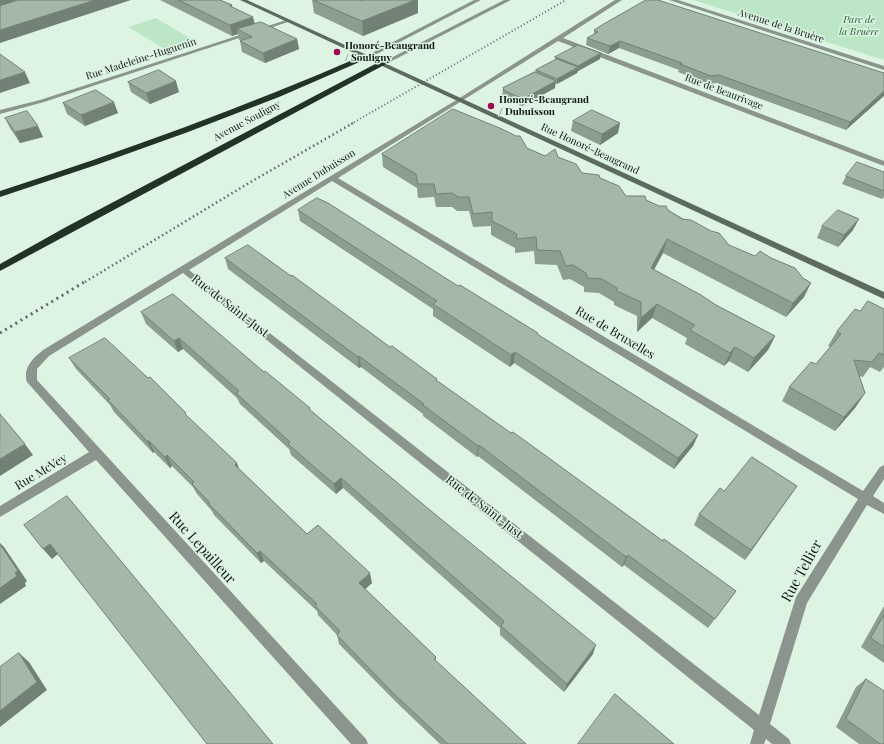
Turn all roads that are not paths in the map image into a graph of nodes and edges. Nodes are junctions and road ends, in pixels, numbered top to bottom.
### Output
1 (243, 0) edge
2 (478, 0) edge
3 (508, 0) edge
4 (619, 0) edge
5 (672, 0) edge
6 (288, 21) junction
7 (557, 38) junction
8 (366, 57) junction
9 (382, 64) junction
10 (884, 68) edge
11 (460, 100) junction
12 (0, 112) edge
13 (884, 164) edge
14 (332, 178) junction
15 (0, 194) edge
16 (0, 268) edge
17 (184, 270) junction
18 (884, 296) edge
19 (31, 368) joint
20 (96, 454) junction
21 (884, 470) edge
22 (865, 498) junction
23 (884, 509) edge
24 (0, 512) edge
25 (763, 727) junction
26 (361, 744) edge
27 (758, 744) edge
28 (784, 744) edge

1 - 6 street, Rue Honoré-Beaugrand
2 - 8 street, Avenue Souligny
3 - 9 street, Avenue Souligny
4 - 7 street, Avenue Dubuisson
5 - 10 street, Avenue de la Bruère
6 - 8 street, Rue Honoré-Beaugrand
6 - 12 street, Rue Madeleine-Huguenin
7 - 11 street, Avenue Dubuisson
7 - 13 street, Rue de Beaurivage
8 - 9 street, Rue Honoré-Beaugrand
8 - 15 highway, Avenue Souligny
9 - 11 street, Rue Honoré-Beaugrand
9 - 16 highway, Avenue Souligny
11 - 14 street, Avenue Dubuisson
11 - 18 street, Rue Honoré-Beaugrand
14 - 17 street, Avenue Dubuisson
14 - 22 street, Rue de Bruxelles
17 - 19 street, Avenue Dubuisson
17 - 25 street, Rue de Saint-Just
19 - 20 street, Rue Lepailleur
20 - 24 street, Rue McVey
20 - 26 street, Rue Lepailleur
21 - 22 street, Rue Tellier
22 - 23 street, Rue de Bruxelles
22 - 25 street, Rue Tellier
25 - 27 street, Rue Tellier
25 - 28 street, Rue de Saint-Just

